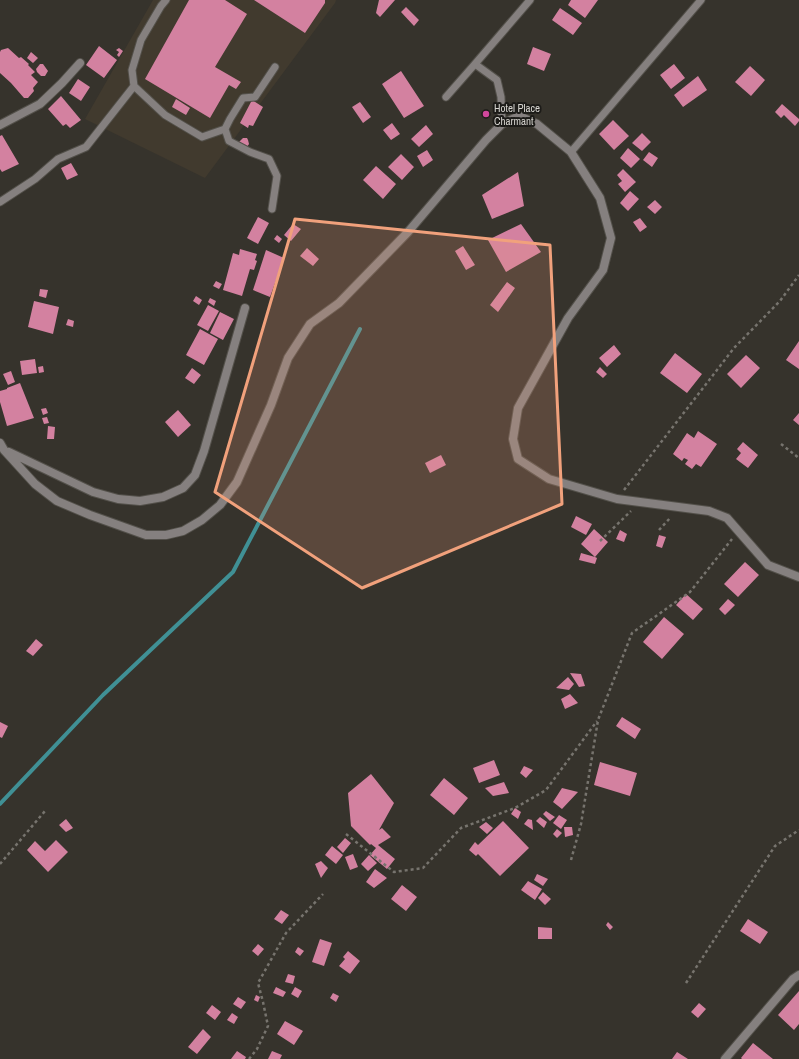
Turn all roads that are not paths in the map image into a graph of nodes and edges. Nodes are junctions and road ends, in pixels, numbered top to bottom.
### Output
1 (166, 0) edge
2 (530, 0) edge
3 (701, 0) edge
4 (80, 63) dead end
5 (475, 64) junction
6 (275, 67) dead end
7 (134, 86) junction
8 (446, 97) dead end
9 (502, 124) junction
10 (0, 125) edge
11 (225, 129) junction
12 (571, 152) junction
13 (0, 202) edge
14 (272, 209) dead end
15 (245, 308) dead end
16 (2, 446) edge
17 (799, 577) edge
18 (799, 975) edge
19 (725, 1059) edge

1 - 7 lane
2 - 5 lane
3 - 12 lane
4 - 10 street
5 - 8 lane
5 - 9 lane
6 - 11 lane
7 - 11 lane
7 - 13 lane
9 - 12 street
9 - 16 street
11 - 14 lane
12 - 17 street
15 - 16 street
18 - 19 street

